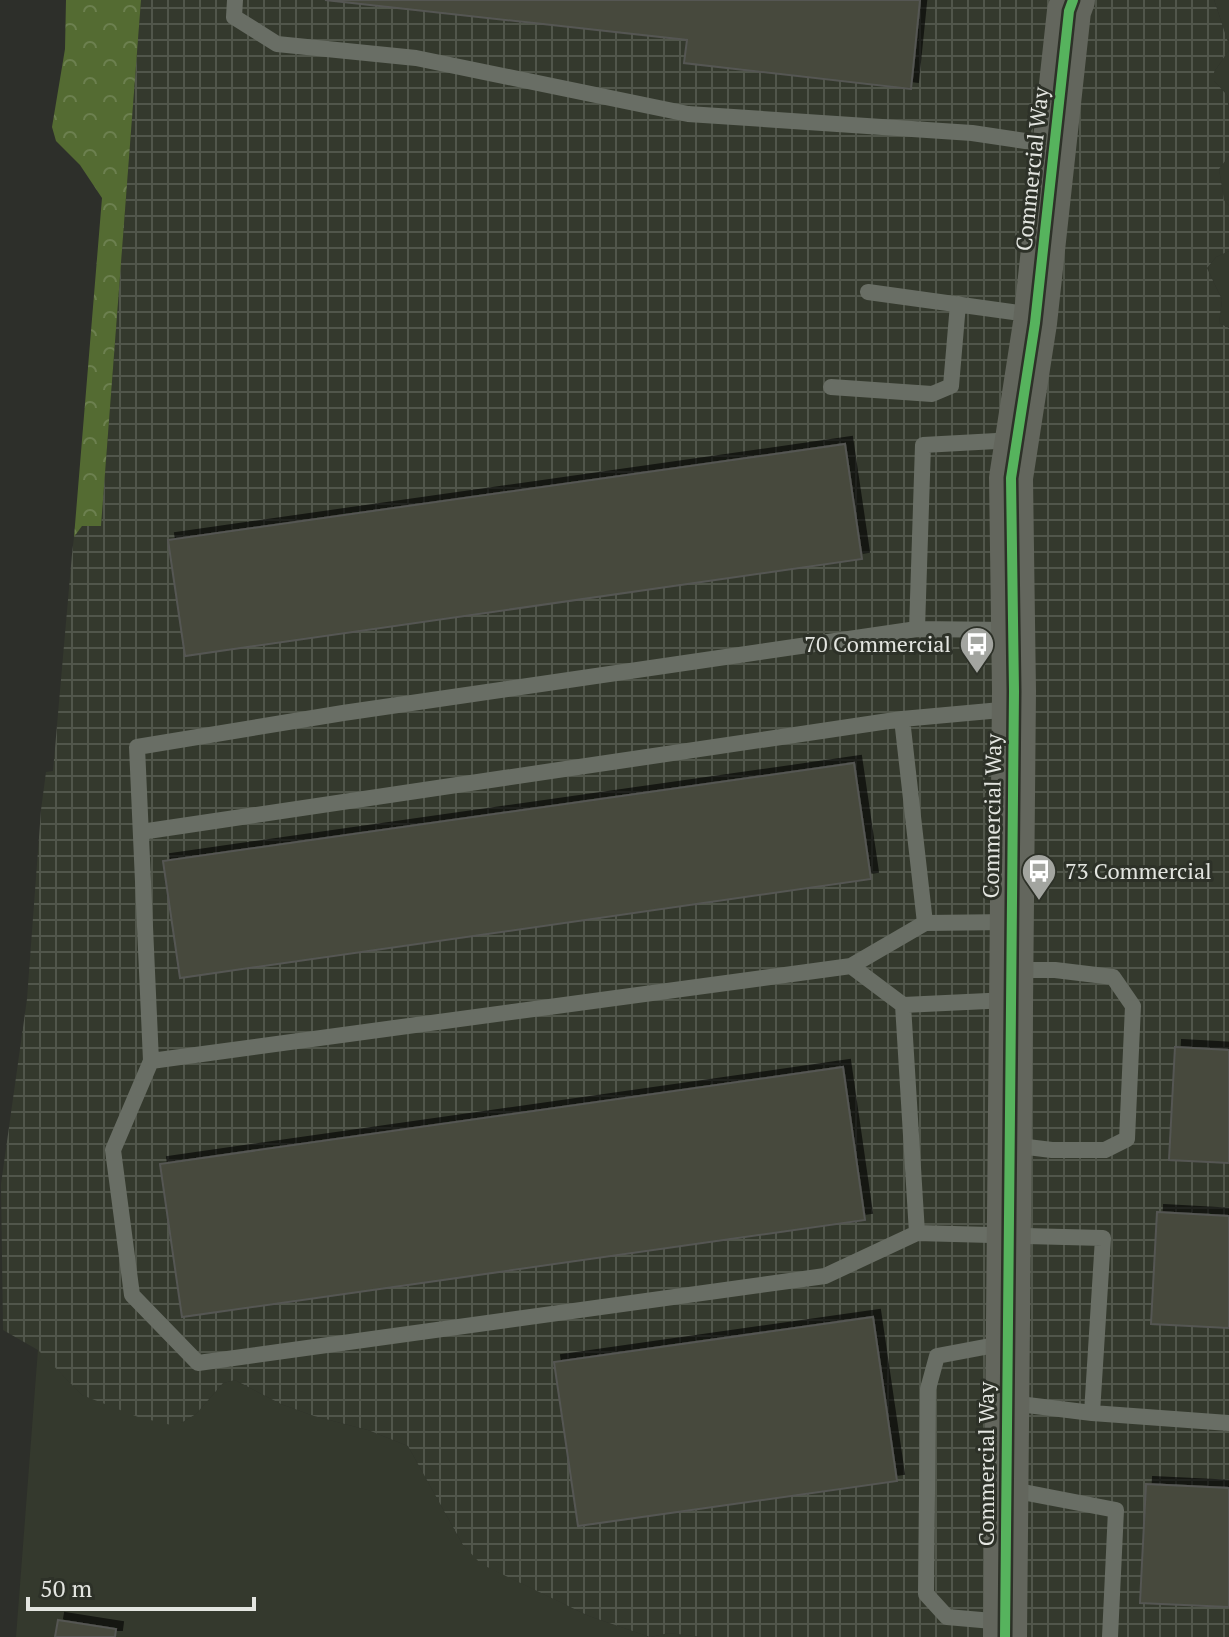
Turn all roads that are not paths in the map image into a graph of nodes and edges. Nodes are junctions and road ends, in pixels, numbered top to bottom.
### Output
1 (235, 0) edge
2 (1073, 0) edge
3 (1055, 145) junction
4 (868, 292) dead end
5 (958, 304) junction
6 (1036, 315) junction
7 (831, 387) dead end
8 (1017, 440) junction
9 (917, 629) junction
10 (1013, 630) junction
11 (1014, 709) junction
12 (902, 719) junction
13 (141, 832) junction
14 (1011, 922) junction
15 (925, 923) junction
16 (851, 966) junction
17 (1010, 985) junction
18 (903, 1005) junction
19 (151, 1061) junction
20 (1009, 1145) junction
21 (917, 1233) junction
22 (1008, 1235) junction
23 (1007, 1342) junction
24 (1007, 1402) junction
25 (1092, 1413) junction
26 (1229, 1423) edge
27 (1006, 1489) junction
28 (1005, 1630) edge
29 (1110, 1637) edge

1 - 3 lane
2 - 3 street, Commercial Way
3 - 6 street, Commercial Way
4 - 5 lane
5 - 6 lane
5 - 7 lane
6 - 8 street, Commercial Way
8 - 9 lane
8 - 10 street, Commercial Way
9 - 10 lane
9 - 13 lane
10 - 11 street, Commercial Way
11 - 12 lane
11 - 14 street, Commercial Way
12 - 13 lane
12 - 15 lane
13 - 19 lane
14 - 15 lane
14 - 17 street, Commercial Way
15 - 16 lane
16 - 18 lane
16 - 19 lane
17 - 18 lane
17 - 20 street, Commercial Way
17 - 20 lane
18 - 21 lane
19 - 21 lane
20 - 22 street, Commercial Way
21 - 22 lane
22 - 23 street, Commercial Way
22 - 25 lane
23 - 24 street, Commercial Way
23 - 28 lane
24 - 25 lane
24 - 27 street, Commercial Way
25 - 26 lane
27 - 28 street, Commercial Way
27 - 29 lane

